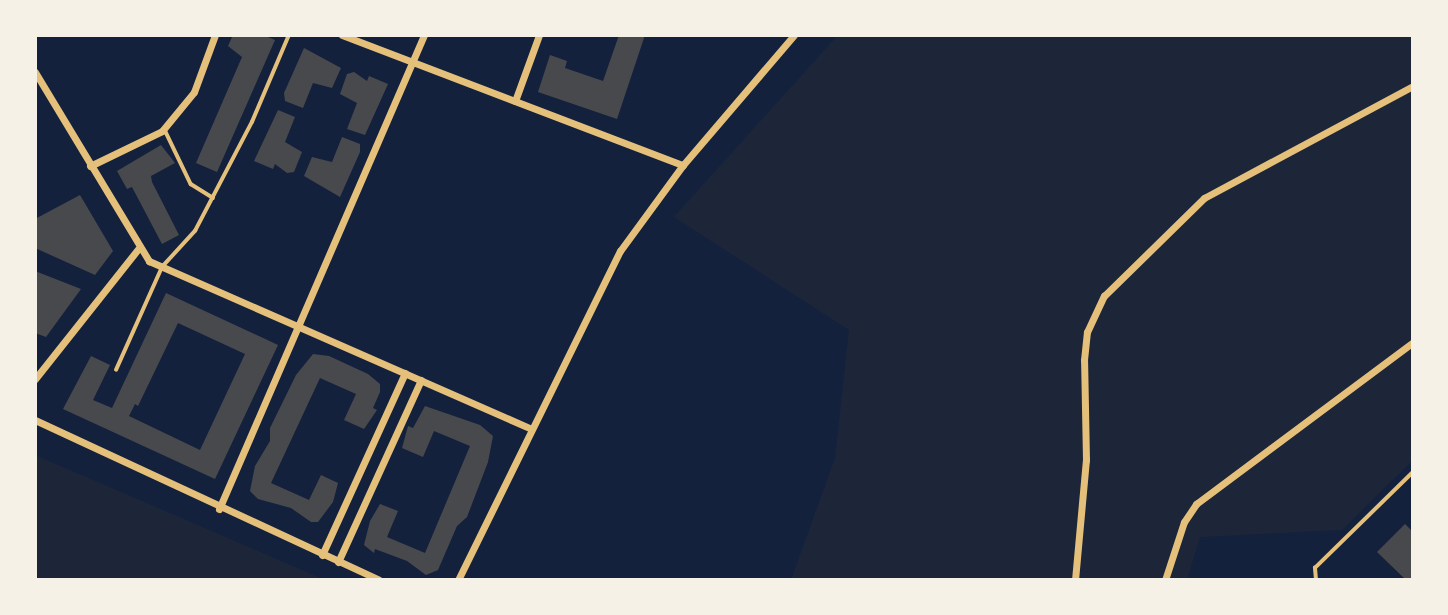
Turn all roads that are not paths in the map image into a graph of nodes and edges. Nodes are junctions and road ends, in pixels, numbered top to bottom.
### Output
1 (215, 35) edge
2 (289, 35) edge
3 (342, 35) edge
4 (424, 35) edge
5 (539, 35) edge
6 (794, 35) edge
7 (415, 62) junction
8 (35, 72) edge
9 (1413, 86) edge
10 (515, 101) junction
11 (164, 128) junction
12 (683, 165) junction
13 (90, 166) junction
14 (213, 198) junction
15 (138, 249) junction
16 (162, 267) junction
17 (301, 327) junction
18 (1413, 342) edge
19 (116, 370) dead end
20 (405, 373) junction
21 (35, 379) edge
22 (421, 380) junction
23 (35, 420) edge
24 (531, 429) junction
25 (375, 440) junction
26 (391, 447) junction
27 (1413, 472) edge
28 (219, 509) junction
29 (323, 555) junction
30 (338, 562) junction
31 (379, 580) edge
32 (458, 580) edge
33 (1075, 580) edge
34 (1165, 580) edge
35 (1316, 580) edge

1 - 11 street
2 - 14 lane
3 - 7 street
4 - 7 street
5 - 10 street
6 - 12 street
7 - 10 street
7 - 17 street
8 - 13 street
9 - 33 street
10 - 12 street
11 - 13 street
11 - 14 lane
12 - 24 street
13 - 15 street
14 - 16 lane
15 - 16 street
15 - 21 street
16 - 17 street
16 - 19 lane
17 - 20 street
17 - 28 street
18 - 34 street
20 - 22 street
20 - 25 street
22 - 24 street
22 - 26 street
23 - 28 street
24 - 32 street
25 - 26 street
25 - 29 street
26 - 30 street
27 - 35 lane
28 - 29 street
29 - 30 street
30 - 31 street

